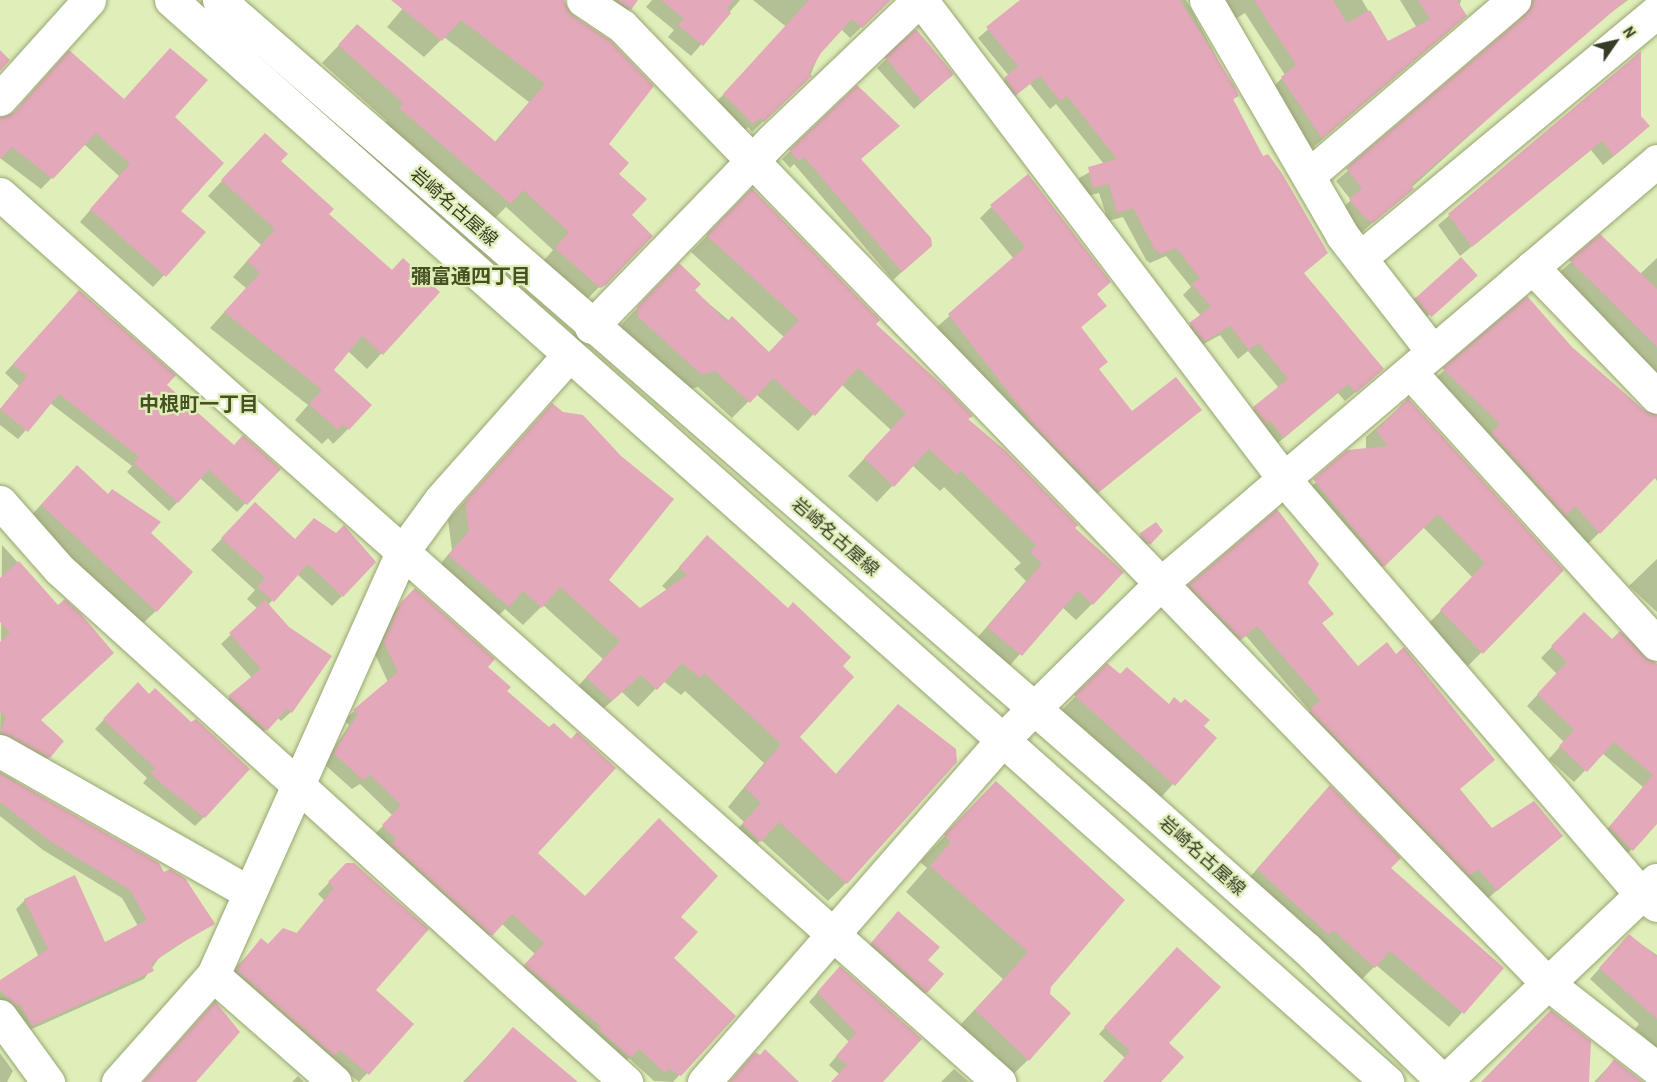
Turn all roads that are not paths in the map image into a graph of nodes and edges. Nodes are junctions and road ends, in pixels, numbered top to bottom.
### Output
1 (89, 0) edge
2 (171, 0) edge
3 (219, 0) edge
4 (583, 0) edge
5 (920, 0) edge
6 (1206, 0) edge
7 (1514, 0) edge
8 (1657, 11) edge
9 (0, 99) edge
10 (1657, 161) edge
11 (749, 163) junction
12 (1309, 175) junction
13 (0, 194) edge
14 (1360, 258) junction
15 (1532, 267) junction
16 (591, 327) junction
17 (569, 355) junction
18 (1422, 362) junction
19 (1657, 397) edge
20 (1284, 479) junction
21 (0, 502) edge
22 (403, 551) junction
23 (1160, 585) junction
24 (1657, 644) edge
25 (1033, 708) junction
26 (1001, 741) junction
27 (0, 751) edge
28 (297, 783) junction
29 (248, 892) junction
30 (1652, 892) edge
31 (833, 934) junction
32 (213, 975) junction
33 (1547, 983) junction
34 (0, 1016) edge
35 (1657, 1070) edge
36 (48, 1082) edge
37 (118, 1082) edge
38 (335, 1082) edge
39 (626, 1082) edge
40 (704, 1082) edge
41 (999, 1082) edge
42 (1387, 1082) edge
43 (1444, 1082) edge

1 - 9 street
2 - 17 street, 岩崎名古屋線
3 - 16 street, 岩崎名古屋線
4 - 11 street
5 - 11 street
5 - 20 street
6 - 12 street
7 - 12 street
8 - 14 street
10 - 15 street
11 - 16 street
11 - 23 street
12 - 14 street
13 - 22 street
14 - 18 street
15 - 18 street
15 - 19 street
16 - 25 street, 岩崎名古屋線
17 - 22 street
17 - 26 street, 岩崎名古屋線
18 - 20 street
18 - 24 street
20 - 23 street
20 - 30 street
21 - 28 street
22 - 28 street
22 - 31 street
23 - 25 street
23 - 33 street
25 - 26 street
25 - 43 street, 岩崎名古屋線
26 - 31 street
26 - 42 street, 岩崎名古屋線
27 - 29 street
28 - 29 street
28 - 39 street
29 - 32 street
30 - 33 street
31 - 40 street
31 - 41 street
32 - 37 street
32 - 38 street
33 - 35 street
33 - 43 street
34 - 36 street

